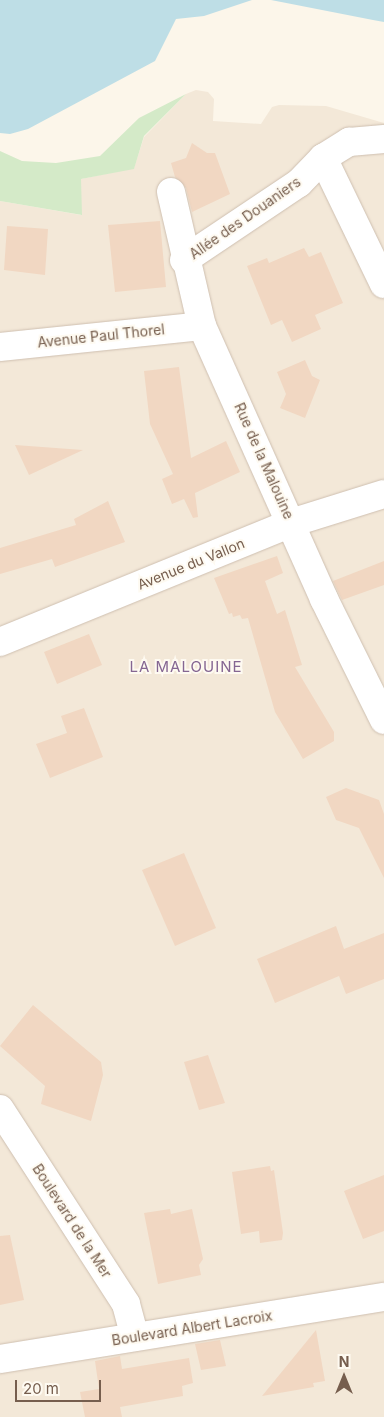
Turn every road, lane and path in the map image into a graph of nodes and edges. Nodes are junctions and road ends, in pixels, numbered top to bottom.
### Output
1 (384, 139) edge
2 (323, 158) junction
3 (170, 192) dead end
4 (184, 260) junction
5 (384, 284) edge
6 (202, 326) junction
7 (0, 347) edge
8 (384, 494) edge
9 (292, 523) junction
10 (0, 642) edge
11 (384, 720) edge
12 (0, 1109) edge
13 (384, 1297) edge
14 (135, 1337) junction
15 (0, 1359) edge

1 - 2 street, Allée des Douaniers
2 - 4 street, Allée des Douaniers
2 - 5 street
3 - 4 street, Rue de la Malouine
4 - 6 street, Rue de la Malouine
6 - 7 street, Avenue Paul Thorel
6 - 9 street, Rue de la Malouine
8 - 9 street, Avenue du Vallon
9 - 10 street, Avenue du Vallon
9 - 11 street, Rue de la Malouine
12 - 14 street, Boulevard de la Mer
13 - 14 street, Boulevard Albert Lacroix
14 - 15 street, Boulevard Albert Lacroix

